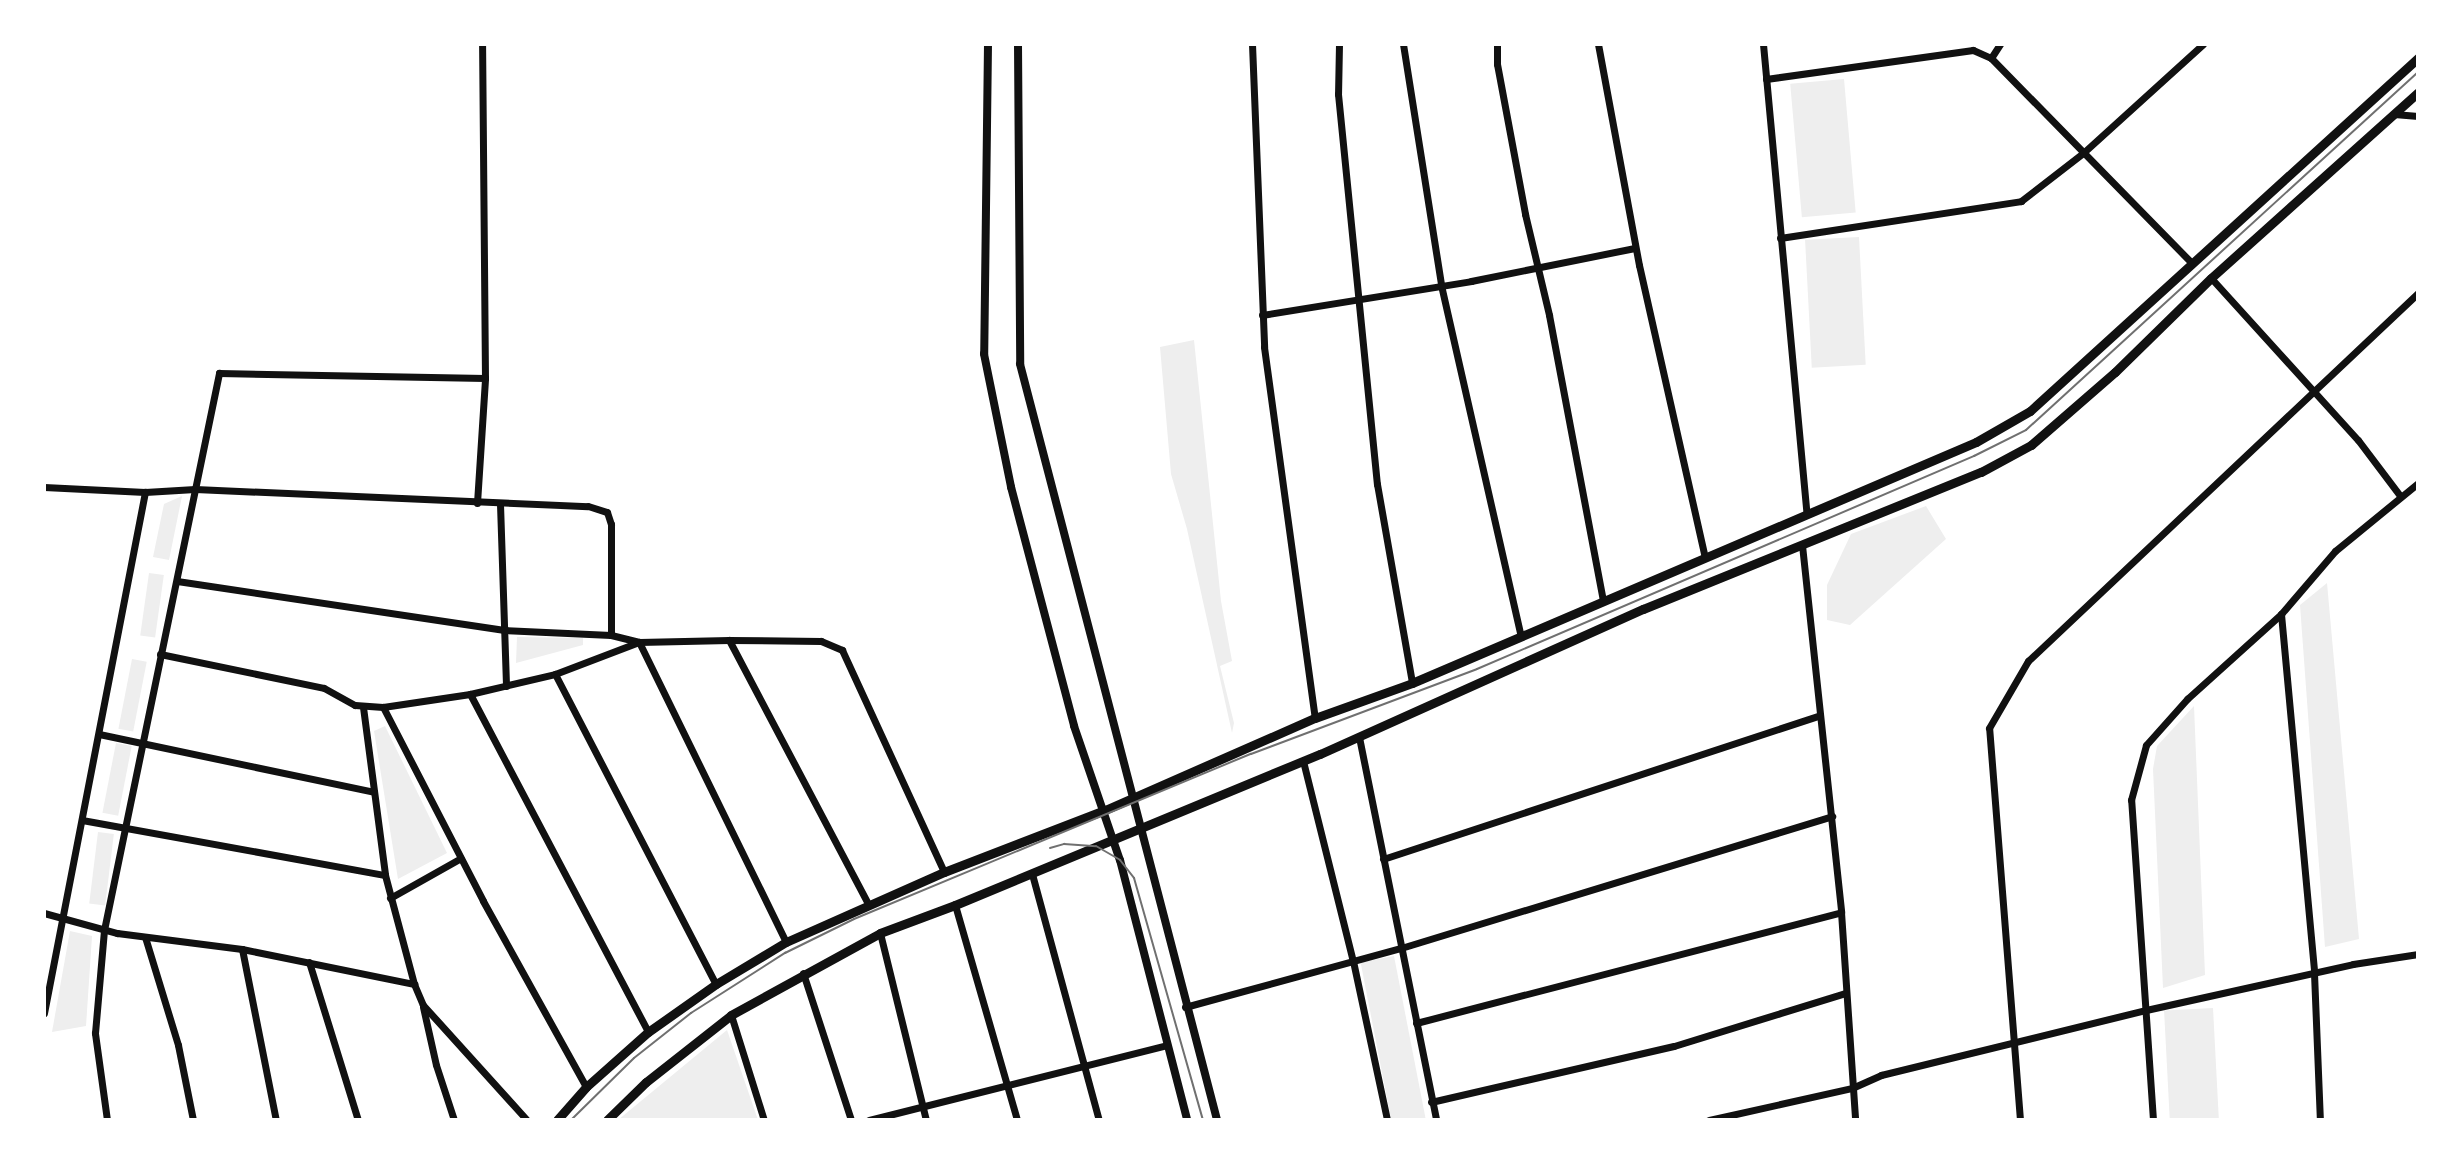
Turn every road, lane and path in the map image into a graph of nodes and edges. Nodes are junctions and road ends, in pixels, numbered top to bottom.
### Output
1 (482, 44) edge
2 (988, 44) edge
3 (1018, 44) edge
4 (1252, 44) edge
5 (1339, 44) edge
6 (1403, 44) edge
7 (1497, 44) edge
8 (1598, 44) edge
9 (1763, 44) edge
10 (2000, 44) edge
11 (2203, 44) edge
12 (1991, 58) junction
13 (2418, 58) edge
14 (1766, 79) junction
15 (2418, 92) edge
16 (2394, 114) junction
17 (2418, 116) edge
18 (2083, 153) junction
19 (1780, 238) junction
20 (1635, 248) junction
21 (2192, 263) junction
22 (1538, 269) junction
23 (2211, 278) junction
24 (1441, 285) junction
25 (2418, 293) edge
26 (1357, 299) junction
27 (1262, 315) junction
28 (485, 378) junction
29 (2313, 389) junction
30 (2418, 483) edge
31 (44, 487) edge
32 (195, 489) junction
33 (145, 492) junction
34 (2401, 497) junction
35 (477, 503) junction
36 (500, 504) junction
37 (1807, 514) junction
38 (1802, 545) junction
39 (1705, 557) junction
40 (177, 581) junction
41 (1603, 601) junction
42 (2281, 614) junction
43 (504, 630) junction
44 (611, 635) junction
45 (1521, 637) junction
46 (729, 640) junction
47 (639, 642) junction
48 (160, 654) junction
49 (555, 674) junction
50 (1412, 683) junction
51 (506, 686) junction
52 (470, 694) junction
53 (363, 707) junction
54 (383, 707) junction
55 (1819, 716) junction
56 (1315, 718) junction
57 (99, 734) junction
58 (1359, 737) junction
59 (141, 741) junction
60 (1303, 761) junction
61 (374, 792) junction
62 (1132, 798) junction
63 (1105, 810) junction
64 (1832, 816) junction
65 (82, 820) junction
66 (124, 827) junction
67 (1141, 827) junction
68 (1113, 838) junction
69 (461, 858) junction
70 (1383, 859) junction
71 (944, 872) junction
72 (1032, 874) junction
73 (385, 875) junction
74 (390, 898) junction
75 (868, 904) junction
76 (955, 905) junction
77 (1841, 912) junction
78 (44, 913) edge
79 (61, 919) junction
80 (104, 930) junction
81 (880, 933) junction
82 (145, 937) junction
83 (786, 942) junction
84 (1401, 948) junction
85 (242, 949) junction
86 (2418, 954) edge
87 (44, 956) edge
88 (54, 958) junction
89 (1353, 961) junction
90 (309, 962) junction
91 (803, 973) junction
92 (2314, 973) junction
93 (414, 984) junction
94 (716, 984) junction
95 (1845, 993) junction
96 (423, 1005) junction
97 (1185, 1007) junction
98 (2146, 1010) junction
99 (44, 1013) edge
100 (731, 1015) junction
101 (1416, 1023) junction
102 (648, 1032) junction
103 (2015, 1042) junction
104 (1167, 1045) junction
105 (1085, 1067) junction
106 (1007, 1085) junction
107 (586, 1087) junction
108 (1852, 1088) junction
109 (1431, 1102) junction
110 (923, 1107) junction
111 (107, 1120) edge
112 (193, 1120) edge
113 (276, 1120) edge
114 (358, 1120) edge
115 (454, 1120) edge
116 (527, 1120) edge
117 (557, 1120) edge
118 (607, 1120) edge
119 (764, 1120) edge
120 (851, 1120) edge
121 (869, 1120) edge
122 (926, 1120) edge
123 (1017, 1120) edge
124 (1099, 1120) edge
125 (1187, 1120) edge
126 (1217, 1120) edge
127 (1387, 1120) edge
128 (1436, 1120) edge
129 (1709, 1120) edge
130 (1855, 1120) edge
131 (2020, 1120) edge
132 (2153, 1120) edge
133 (2320, 1120) edge

1 - 28 street
2 - 63 street
3 - 62 street
4 - 27 street
5 - 26 street
6 - 24 street
7 - 22 street
8 - 20 street
9 - 14 street
10 - 12 street
11 - 18 street
12 - 14 street
12 - 18 street
13 - 21 main road
14 - 19 street
15 - 16 main road
16 - 17 street
16 - 23 main road
18 - 19 street
18 - 21 street
19 - 37 street
20 - 22 street
20 - 39 street
21 - 37 main road
22 - 24 street
22 - 41 street
23 - 29 street
23 - 38 main road
24 - 26 street
24 - 45 street
25 - 29 street
26 - 27 street
26 - 50 street
27 - 56 street
28 - 32 street
28 - 35 street
29 - 34 street
29 - 103 street
30 - 34 street
31 - 33 street
32 - 33 street
32 - 35 street
32 - 40 street
33 - 57 street
34 - 42 street
35 - 36 street
36 - 43 street
36 - 44 street
37 - 39 main road
38 - 55 street
38 - 58 main road
39 - 41 main road
40 - 43 street
40 - 48 street
41 - 45 main road
42 - 92 street
42 - 98 street
43 - 44 street
43 - 51 street
44 - 47 street
45 - 50 main road
46 - 47 street
46 - 71 street
46 - 75 street
47 - 49 street
47 - 83 street
48 - 53 street
48 - 59 street
49 - 51 street
49 - 94 street
50 - 56 main road
51 - 52 street
52 - 54 street
52 - 102 street
53 - 54 street
53 - 61 street
54 - 69 street
55 - 64 street
55 - 70 street
56 - 62 main road
57 - 59 street
57 - 65 street
58 - 60 main road
58 - 70 street
59 - 61 street
59 - 66 street
60 - 67 main road
60 - 89 street
61 - 73 street
62 - 63 main road
62 - 67 street
63 - 68 street
63 - 71 main road
64 - 77 street
64 - 84 street
65 - 66 street
65 - 79 street
66 - 73 street
66 - 80 street
67 - 68 main road
67 - 97 street
68 - 72 main road
68 - 104 street
69 - 74 street
69 - 107 street
70 - 84 street
71 - 75 main road
72 - 76 main road
72 - 105 street
73 - 74 street
74 - 93 street
75 - 83 main road
76 - 81 main road
76 - 106 street
77 - 95 street
77 - 101 street
78 - 79 street
79 - 80 street
79 - 88 street
80 - 82 street
80 - 111 street
81 - 91 main road
81 - 110 street
82 - 85 street
82 - 112 street
83 - 94 main road
84 - 89 street
84 - 101 street
85 - 90 street
85 - 113 street
86 - 92 street
87 - 88 street
88 - 99 street
89 - 97 street
89 - 127 street
90 - 93 street
90 - 114 street
91 - 100 main road
91 - 120 street
92 - 98 street
92 - 133 street
93 - 96 street
94 - 102 main road
95 - 108 street
95 - 109 street
96 - 115 street
96 - 116 street
97 - 126 street
98 - 103 street
98 - 132 street
100 - 118 main road
100 - 119 street
101 - 109 street
102 - 107 main road
103 - 108 street
103 - 131 street
104 - 105 street
104 - 125 street
105 - 106 street
105 - 124 street
106 - 110 street
106 - 123 street
107 - 117 main road
108 - 129 street
108 - 130 street
109 - 128 street
110 - 121 street
110 - 122 street

